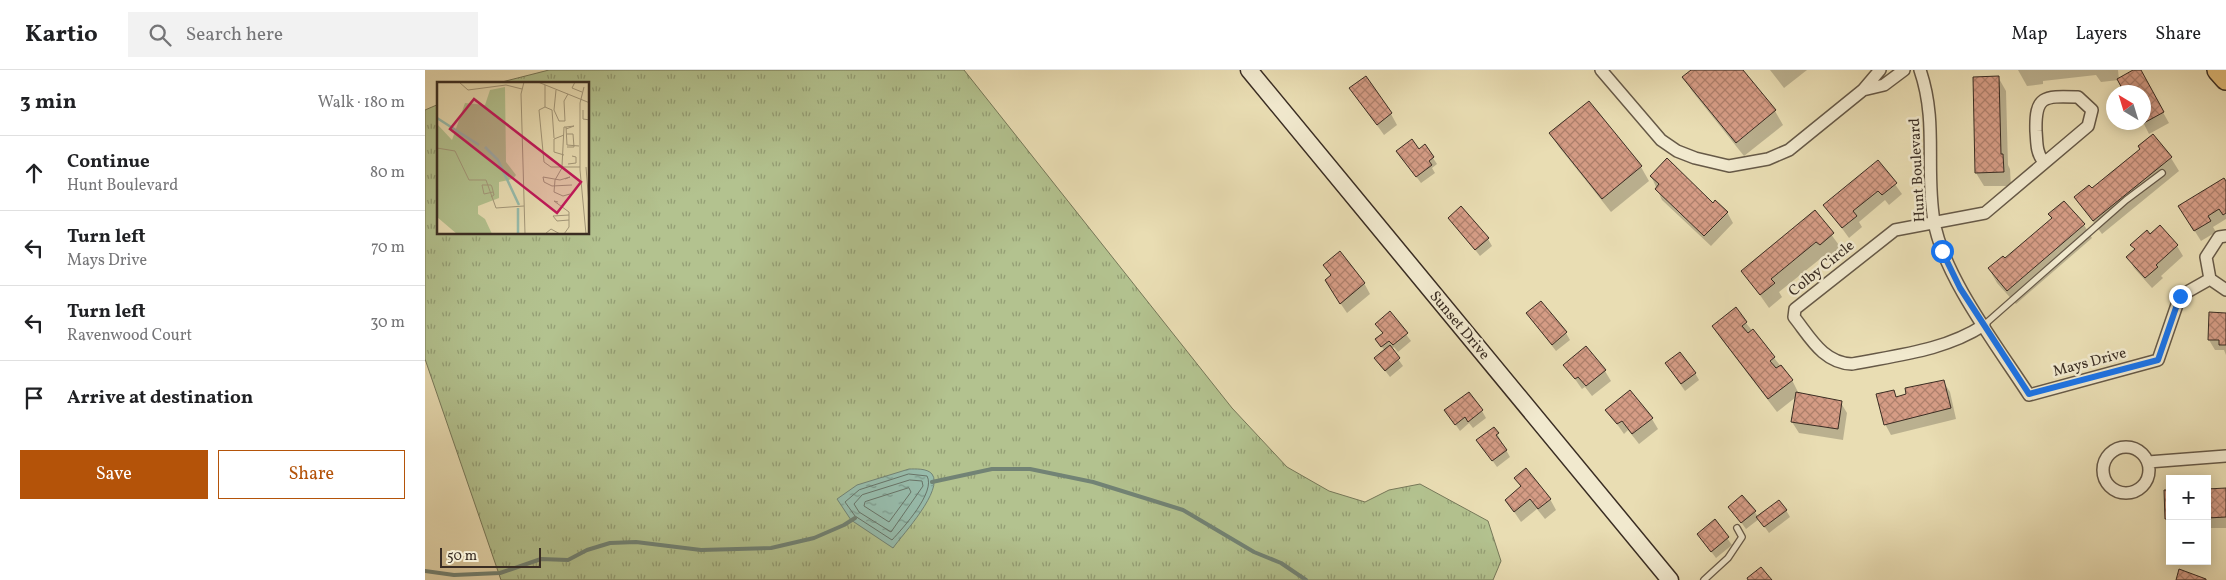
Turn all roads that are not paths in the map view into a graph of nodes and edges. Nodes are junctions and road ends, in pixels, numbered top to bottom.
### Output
1 (1249, 70) edge
2 (1601, 70) edge
3 (1881, 70) edge
4 (1904, 70) edge
5 (1920, 70) edge
6 (2218, 70) edge
7 (2226, 80) edge
8 (1863, 90) junction
9 (2043, 161) junction
10 (2162, 173) dead end
11 (1934, 222) junction
12 (2226, 236) edge
13 (2210, 279) junction
14 (2226, 290) edge
15 (1984, 325) junction
16 (2029, 394) joint
17 (2226, 456) edge
18 (2148, 462) junction
19 (1737, 528) dead end
20 (1670, 580) edge
21 (1704, 580) edge

1 - 20 street, Sunset Drive
2 - 8 street
3 - 8 street
4 - 8 street
5 - 11 street, Hunt Boulevard
6 - 7 highway
9 - 9 street, Colby Circle
9 - 11 street, Colby Circle
10 - 15 lane
11 - 15 street, Hunt Boulevard
11 - 15 street, Colby Circle
12 - 13 street
13 - 14 street
13 - 16 street, Mays Drive
15 - 16 street, Hunt Boulevard
17 - 18 street
18 - 18 street
19 - 21 lane

